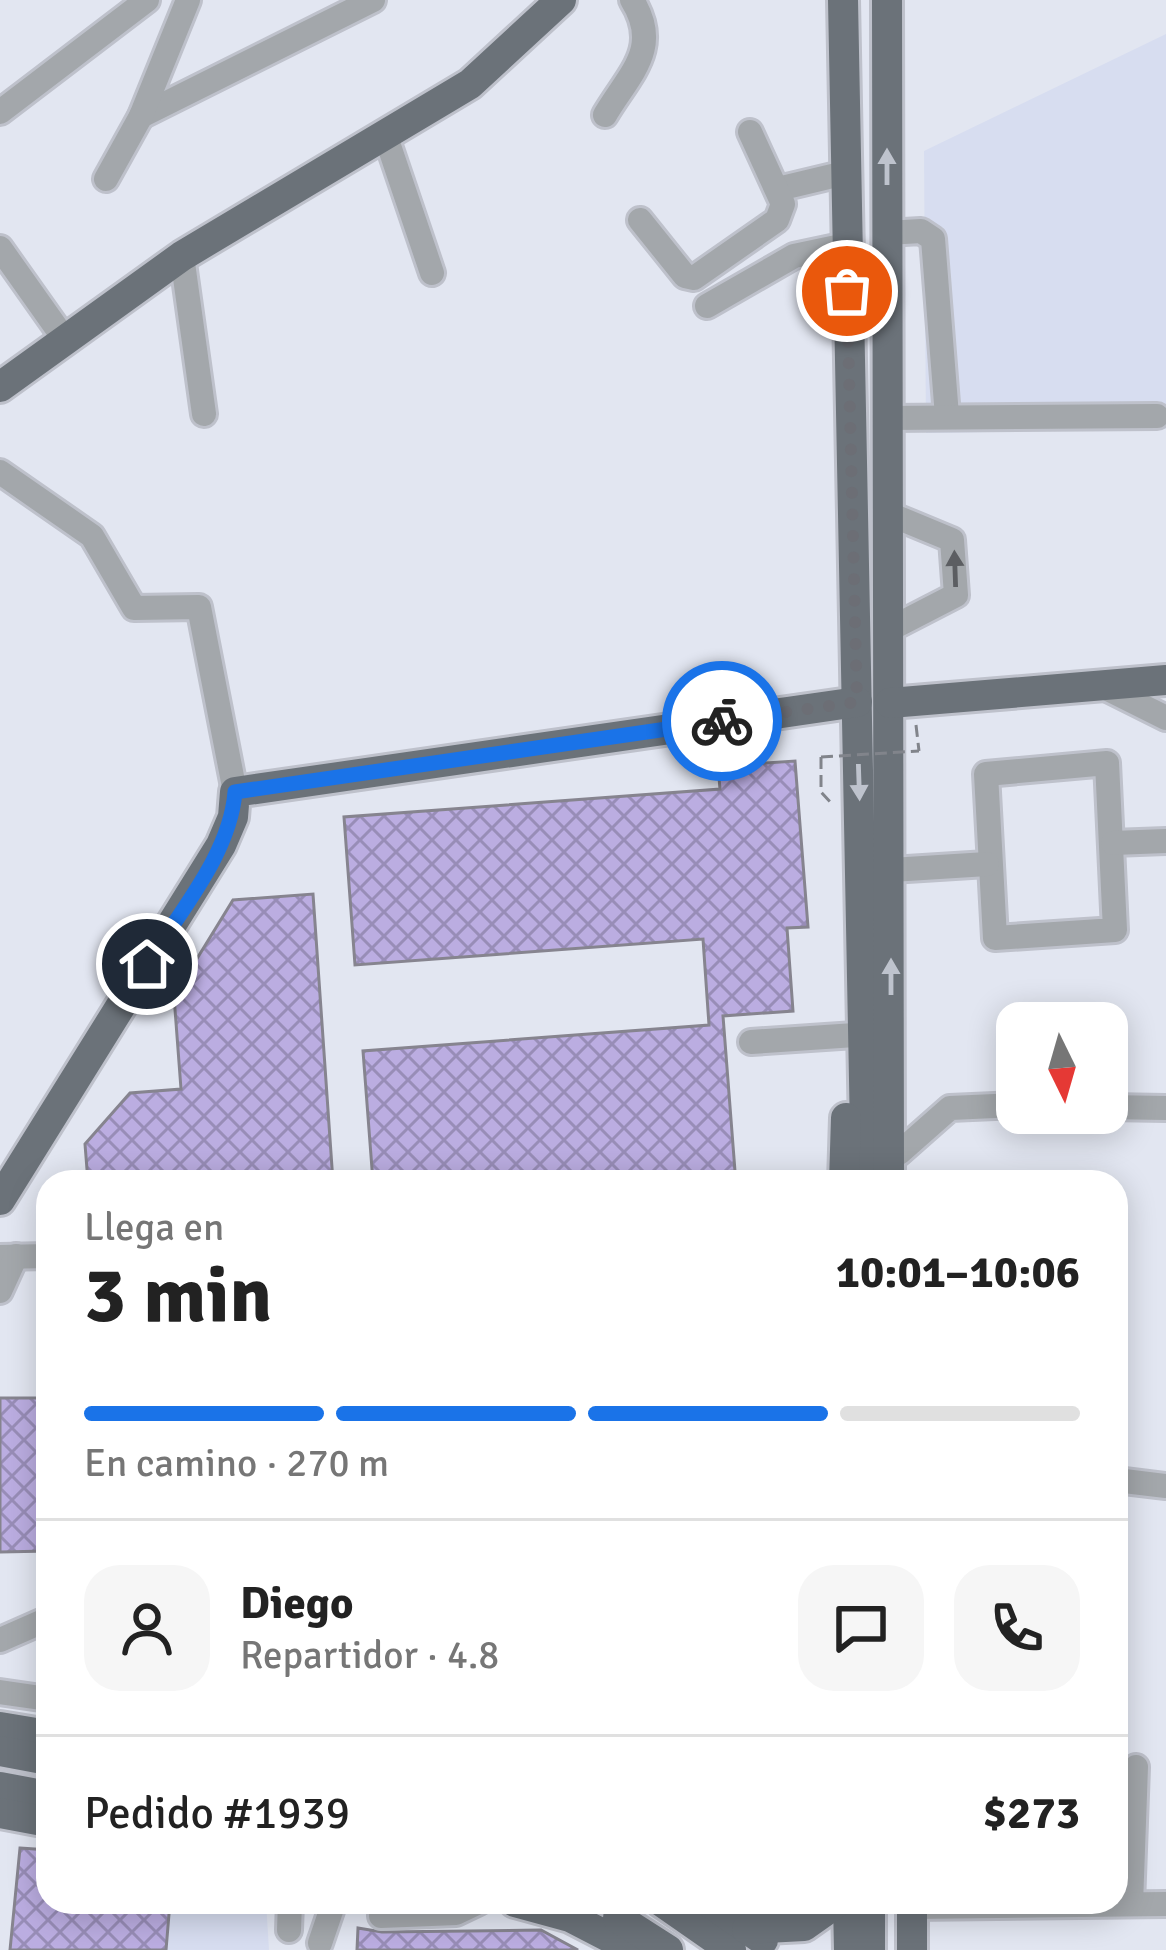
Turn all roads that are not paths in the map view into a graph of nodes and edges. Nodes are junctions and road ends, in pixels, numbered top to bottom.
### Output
1 (147, 0) edge
2 (188, 0) edge
3 (373, 0) edge
4 (561, 0) edge
5 (632, 0) edge
6 (843, 0) edge
7 (887, 0) edge
8 (0, 112) edge
9 (605, 115) dead end
10 (141, 116) junction
11 (750, 132) dead end
12 (385, 134) junction
13 (845, 172) junction
14 (106, 178) dead end
15 (778, 189) junction
16 (640, 220) dead end
17 (887, 233) junction
18 (846, 245) junction
19 (0, 248) edge
20 (182, 256) junction
21 (432, 273) dead end
22 (707, 306) dead end
23 (63, 337) junction
24 (0, 387) edge
25 (203, 414) dead end
26 (947, 416) junction
27 (1157, 416) dead end
28 (887, 418) junction
29 (0, 472) edge
30 (889, 514) junction
31 (892, 628) junction
32 (1166, 680) edge
33 (1102, 686) junction
34 (857, 702) junction
35 (902, 709) junction
36 (1166, 718) edge
37 (235, 792) junction
38 (1166, 841) edge
39 (1113, 843) junction
40 (987, 864) junction
41 (891, 870) junction
42 (863, 981) junction
43 (855, 1035) junction
44 (751, 1042) dead end
45 (996, 1106) edge
46 (1128, 1107) edge
47 (1166, 1108) edge
48 (845, 1170) edge
49 (866, 1170) edge
50 (896, 1170) edge
51 (898, 1170) edge
52 (0, 1200) edge
53 (8, 1257) edge
54 (0, 1291) edge
55 (1128, 1481) edge
56 (1166, 1486) edge
57 (36, 1624) edge
58 (0, 1640) edge
59 (0, 1692) edge
60 (36, 1697) edge
61 (0, 1726) edge
62 (36, 1733) edge
63 (0, 1751) edge
64 (36, 1758) edge
65 (1136, 1767) dead end
66 (0, 1787) edge
67 (36, 1794) edge
68 (0, 1813) edge
69 (36, 1820) edge
70 (1131, 1904) joint
71 (1166, 1904) edge
72 (290, 1914) edge
73 (330, 1914) edge
74 (431, 1914) edge
75 (559, 1914) edge
76 (606, 1914) edge
77 (687, 1914) edge
78 (719, 1914) edge
79 (821, 1914) edge
80 (848, 1914) edge
81 (870, 1914) edge
82 (898, 1914) edge
83 (904, 1914) edge
84 (381, 1916) dead end
85 (289, 1930) dead end
86 (740, 1940) edge
87 (320, 1943) dead end
88 (634, 1950) edge
89 (668, 1950) edge
90 (778, 1950) edge
91 (849, 1950) edge
92 (870, 1950) edge
93 (884, 1950) edge
94 (912, 1950) edge

1 - 8 street
2 - 10 street
3 - 10 street
4 - 12 main road
5 - 9 street
6 - 13 main road
17 -> 7 main road
10 - 14 street
11 - 15 street
12 - 20 main road
12 - 21 street
13 - 15 street
13 - 18 main road
15 - 16 street
17 - 26 street
17 - 28 main road
18 - 22 street
18 - 34 main road
19 - 23 street
20 - 23 main road
20 - 25 street
23 - 24 main road
26 - 27 street
26 - 28 street
28 - 30 main road
29 - 37 street
30 - 31 main road
31 -> 30 street
31 - 35 main road
32 - 33 main road
33 - 35 main road
33 - 36 street
34 - 37 main road
34 -> 42 main road
35 - 41 main road
37 - 52 main road
38 - 39 street
39 - 40 street
39 - 40 street
40 - 41 street
50 -> 41 main road
42 - 43 main road
42 - 49 main road
43 - 44 street
43 - 48 main road
45 - 51 street
46 - 47 street
53 - 54 street
55 - 56 street
57 - 58 street
59 - 60 street
61 - 62 main road
63 - 64 main road
65 - 70 street
66 - 67 main road
68 - 69 main road
70 - 71 street
72 - 85 street
73 - 87 street
74 - 84 street
75 - 88 main road
76 - 89 main road
77 - 86 main road
78 - 86 main road
79 - 86 main road
80 - 91 main road
81 - 92 main road
82 - 93 main road
83 - 94 main road
86 - 90 main road

